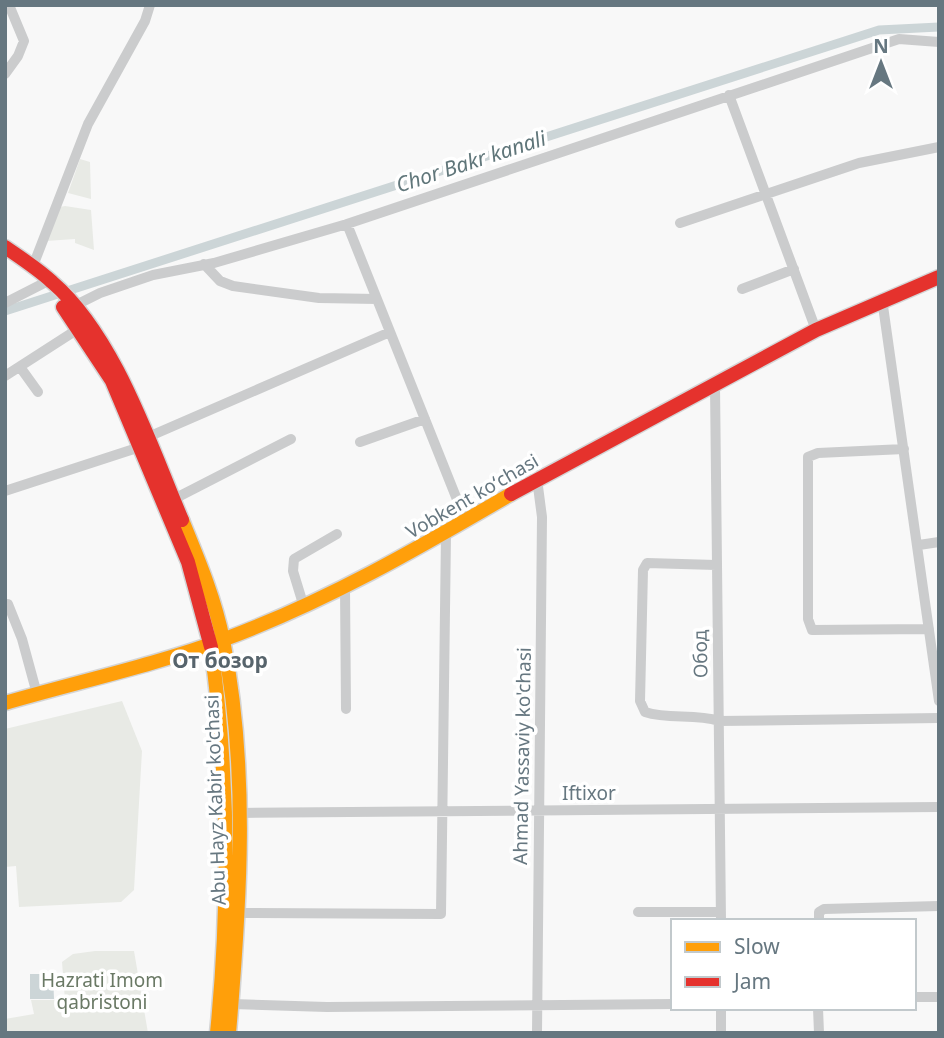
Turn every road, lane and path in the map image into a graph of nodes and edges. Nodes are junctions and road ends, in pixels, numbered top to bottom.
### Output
1 (9, 5) edge
2 (150, 5) edge
3 (939, 42) edge
4 (5, 74) edge
5 (729, 95) junction
6 (939, 147) edge
7 (766, 193) junction
8 (680, 223) dead end
9 (347, 224) junction
10 (5, 247) edge
11 (204, 264) junction
12 (33, 266) junction
13 (794, 269) junction
14 (939, 278) edge
15 (49, 283) junction
16 (741, 289) dead end
17 (377, 299) junction
18 (882, 299) junction
19 (5, 303) edge
20 (72, 309) junction
21 (78, 329) junction
22 (816, 330) junction
23 (390, 332) junction
24 (20, 367) junction
25 (5, 376) edge
26 (715, 386) junction
27 (38, 392) dead end
28 (425, 419) junction
29 (291, 439) dead end
30 (144, 442) junction
31 (360, 442) dead end
32 (904, 449) junction
33 (537, 480) junction
34 (5, 491) edge
35 (174, 499) junction
36 (466, 522) junction
37 (337, 534) dead end
38 (446, 534) junction
39 (939, 542) edge
40 (919, 545) junction
41 (716, 565) junction
42 (345, 588) junction
43 (8, 604) dead end
44 (304, 607) junction
45 (929, 629) junction
46 (217, 641) junction
47 (37, 694) junction
48 (939, 701) edge
49 (5, 703) edge
50 (346, 709) dead end
51 (939, 718) edge
52 (719, 721) junction
53 (939, 807) edge
54 (442, 811) junction
55 (539, 811) junction
56 (720, 811) junction
57 (239, 813) junction
58 (939, 906) edge
59 (638, 912) dead end
60 (239, 913) junction
61 (721, 917) edge
62 (819, 919) edge
63 (916, 997) edge
64 (939, 997) edge
65 (233, 1004) junction
66 (537, 1004) junction
67 (671, 1004) edge
68 (721, 1010) edge
69 (818, 1010) edge
70 (217, 1033) edge
71 (229, 1033) edge
72 (537, 1033) edge
73 (721, 1033) edge
74 (819, 1033) edge

1 - 4 street
2 - 12 street
3 - 5 street
5 - 7 street
5 - 9 street
6 - 7 street
7 - 8 street
7 - 13 street
9 - 11 street
9 - 17 street
10 - 12 main road
11 - 17 street
11 - 20 street
12 - 15 main road
13 - 16 street
13 - 22 street
14 - 18 main road, Vobkent koʻchasi
15 - 19 street
15 - 20 main road
17 - 23 street
18 - 22 main road, Vobkent koʻchasi
18 - 32 street
20 - 21 main road, Abu Hayz Kabir ko'chasi
20 - 30 main road, Abu Hayz Kabir ko'chasi
21 - 24 street
21 - 30 main road, Abu Hayz Kabir ko'chasi
22 - 26 main road, Vobkent koʻchasi
23 - 28 street
23 - 30 street
24 - 25 street
24 - 27 street
26 - 33 main road, Vobkent koʻchasi
26 - 41 street, Обод
28 - 31 street
28 - 36 street
29 - 35 street
30 - 34 street
30 - 35 main road, Abu Hayz Kabir ko'chasi
30 - 46 main road, Abu Hayz Kabir ko'chasi
32 - 40 street
32 - 45 street
33 - 36 main road, Vobkent koʻchasi
33 - 55 street, Ahmad Yassaviy ko'chasi
35 - 46 main road, Abu Hayz Kabir ko'chasi
36 - 38 main road, Vobkent koʻchasi
37 - 44 street
38 - 42 main road, Vobkent koʻchasi
38 - 54 street
39 - 40 street
40 - 45 street
41 - 52 street, Обод
41 - 52 street
42 - 44 main road, Vobkent koʻchasi
42 - 50 street
43 - 47 street
44 - 46 main road, Vobkent koʻchasi
45 - 48 street
46 - 47 main road, Vobkent koʻchasi
46 - 57 main road, Abu Hayz Kabir ko'chasi
46 - 70 main road, Abu Hayz Kabir ko'chasi
47 - 49 main road, Vobkent koʻchasi
51 - 52 street
52 - 56 street, Обод
53 - 56 street, Iftixor
54 - 55 street, Iftixor
54 - 57 street, Iftixor
54 - 60 street
55 - 56 street, Iftixor
55 - 66 street, Ahmad Yassaviy ko'chasi
56 - 61 street, Обод
57 - 60 main road, Abu Hayz Kabir ko'chasi
58 - 62 street
59 - 61 street
60 - 65 main road, Abu Hayz Kabir ko'chasi
63 - 64 street
65 - 66 street
65 - 71 main road, Abu Hayz Kabir ko'chasi
66 - 67 street
66 - 72 street, Ahmad Yassaviy ko'chasi
68 - 73 street
69 - 74 street

